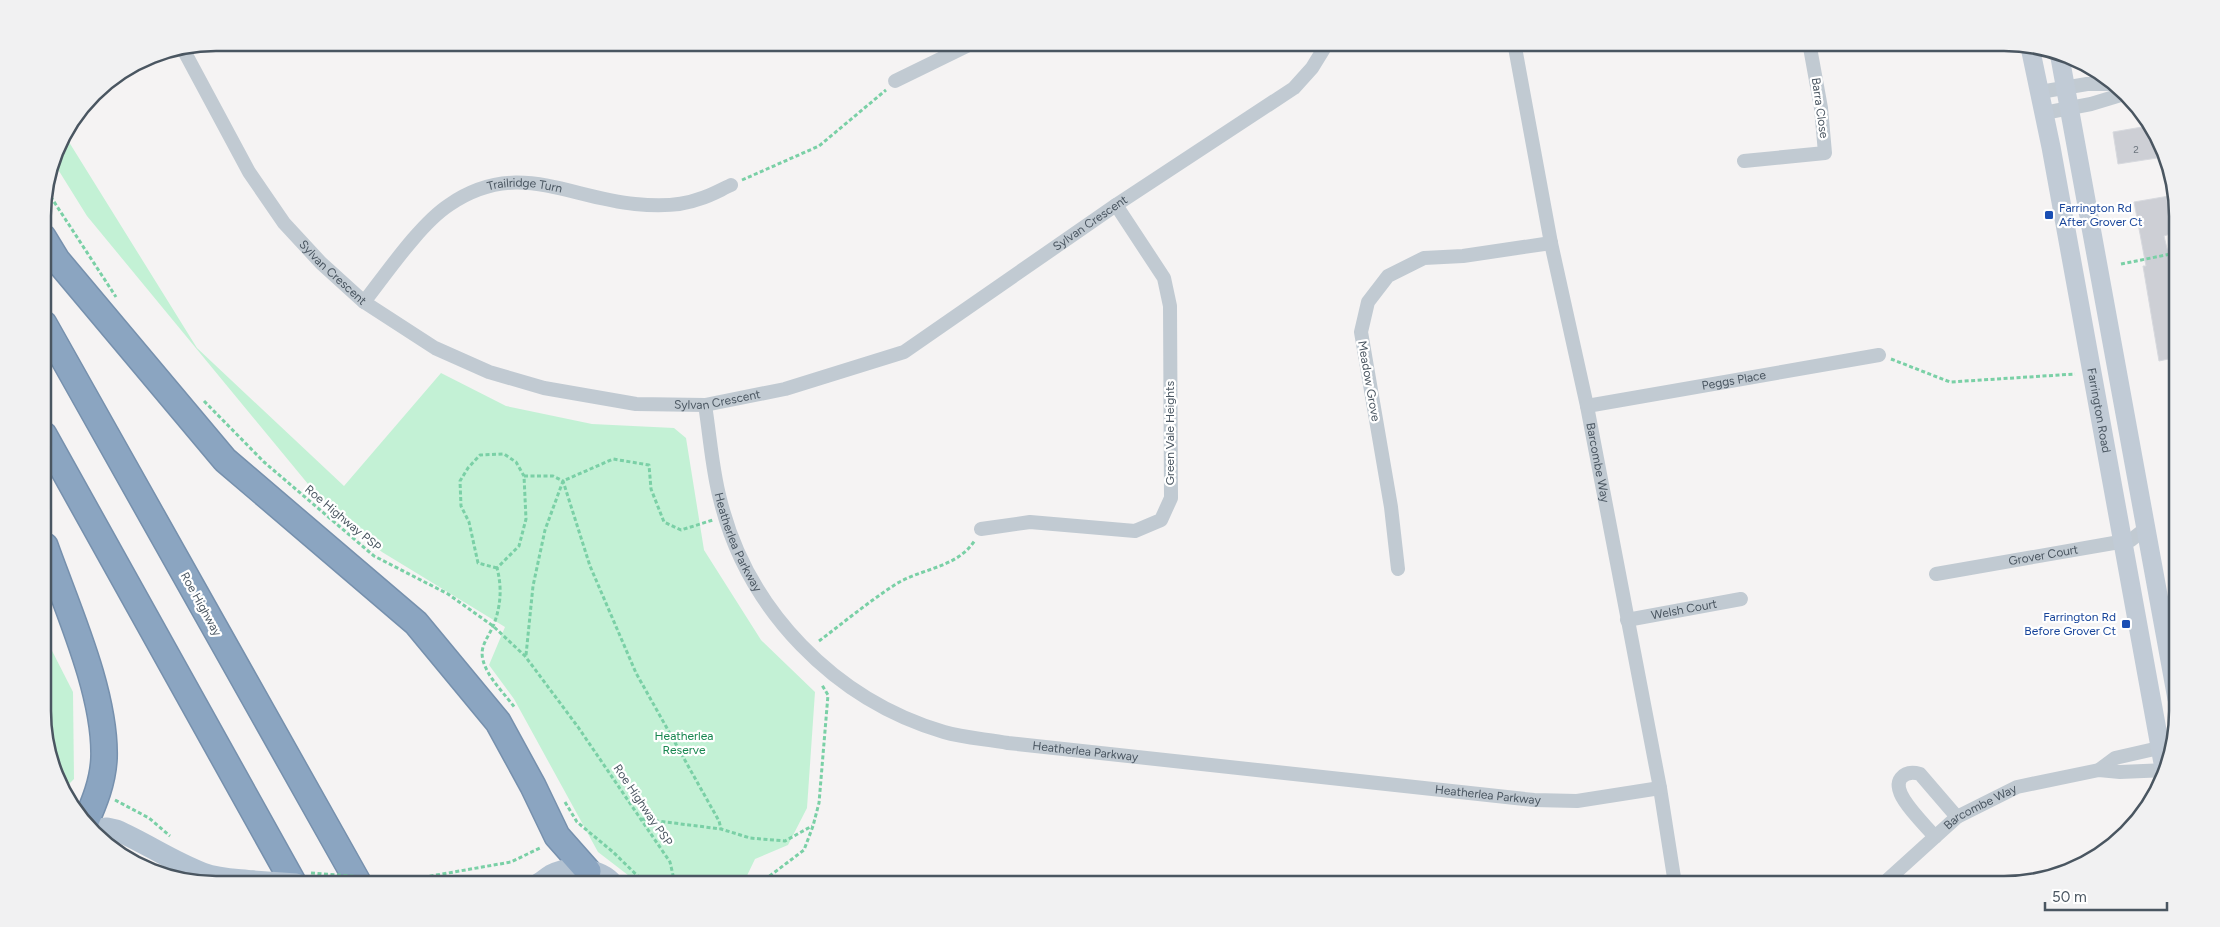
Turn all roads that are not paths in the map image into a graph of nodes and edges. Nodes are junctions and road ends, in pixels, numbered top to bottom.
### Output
1 (1315, 51) edge
2 (1322, 51) edge
3 (1516, 51) edge
4 (1811, 51) edge
5 (955, 52) edge
6 (186, 54) edge
7 (2031, 54) edge
8 (2061, 62) edge
9 (1312, 68) junction
10 (895, 81) road end
11 (2102, 84) edge
12 (2066, 88) junction
13 (2040, 92) junction
14 (2117, 96) edge
15 (2070, 108) junction
16 (2044, 113) junction
17 (1744, 161) dead end
18 (730, 185) road end
19 (1116, 205) junction
20 (1550, 243) junction
21 (52, 252) edge
22 (364, 302) junction
23 (52, 338) edge
24 (1879, 354) road end
25 (705, 405) junction
26 (1587, 406) junction
27 (52, 448) edge
28 (2145, 528) junction
29 (981, 529) road end
30 (2123, 542) junction
31 (51, 564) edge
32 (1398, 569) dead end
33 (1936, 574) dead end
34 (1741, 599) dead end
35 (1627, 620) junction
36 (2169, 653) edge
37 (2166, 744) edge
38 (2166, 746) edge
39 (2099, 770) junction
40 (2157, 771) edge
41 (1660, 788) junction
42 (89, 815) edge
43 (1957, 817) junction
44 (101, 829) edge
45 (1935, 837) junction
46 (588, 871) junction
47 (210, 875) edge
48 (1674, 875) edge
49 (1893, 875) edge
50 (296, 876) edge
51 (354, 876) edge
52 (551, 876) edge
53 (602, 876) edge

1 - 9 street
2 - 9 street, Sylvan Crescent
3 - 20 street, Barcombe Way
4 - 17 street, Barra Close
5 - 10 street
6 - 22 street, Sylvan Crescent
7 - 13 main road, Farrington Road
8 - 12 main road, Farrington Road
9 - 19 street, Sylvan Crescent
11 - 12 street
12 - 13 street
12 - 15 main road, Farrington Road
13 - 16 main road, Farrington Road
14 - 15 street
15 - 16 street
15 - 28 main road, Farrington Road
16 - 30 main road, Farrington Road
18 - 22 street, Trailridge Turn
19 - 25 street, Sylvan Crescent
19 - 29 street, Green Vale Heights
20 - 26 street, Barcombe Way
20 - 32 street, Meadow Grove
21 - 46 highway
22 - 25 street, Sylvan Crescent
23 - 51 highway, Roe Highway
24 - 26 street, Peggs Place
25 - 41 street, Heatherlea Parkway
26 - 35 street, Barcombe Way
27 - 50 highway
28 - 30 street, Grover Court
28 - 36 main road, Farrington Road
30 - 33 street, Grover Court
30 - 37 main road, Farrington Road
31 - 42 highway
34 - 35 street, Welsh Court
35 - 41 street, Barcombe Way
38 - 39 street, Barcombe Way
39 - 40 street, Barcombe Way
39 - 43 street, Barcombe Way
41 - 48 street, Barcombe Way
43 - 45 street, Barcombe Way
43 - 45 street
44 - 47 main road, bridge
45 - 49 street, Barcombe Way
46 - 52 main road
46 - 53 main road

